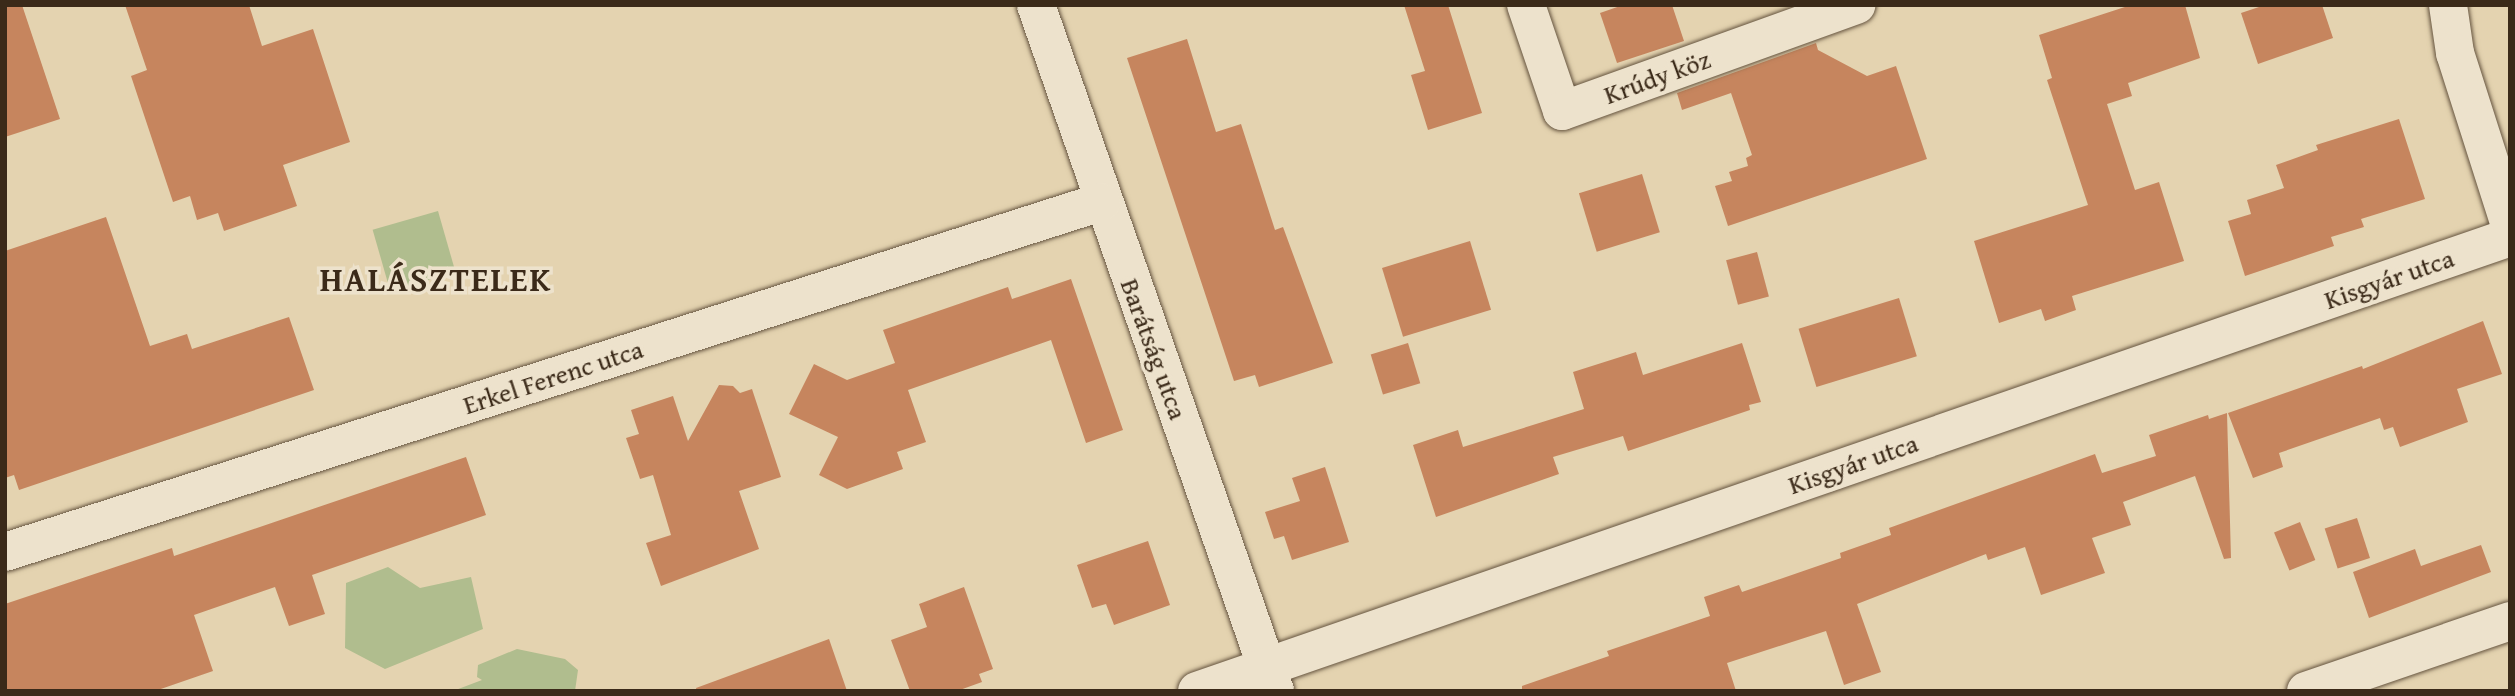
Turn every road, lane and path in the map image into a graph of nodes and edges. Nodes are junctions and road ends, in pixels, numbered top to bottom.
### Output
1 (1036, 5) edge
2 (1526, 5) edge
3 (1857, 5) edge
4 (2448, 5) edge
5 (1101, 202) junction
6 (2510, 225) edge
7 (2510, 237) edge
8 (5, 552) edge
9 (2510, 621) edge
10 (1271, 678) edge
11 (1197, 691) edge
12 (2306, 691) edge

1 - 5 street, Barátság utca
2 - 3 street, Krúdy köz
4 - 6 street
5 - 8 street, Erkel Ferenc utca
5 - 10 street, Barátság utca
7 - 10 street, Kisgyár utca
9 - 12 street
10 - 11 street, Kisgyár utca

